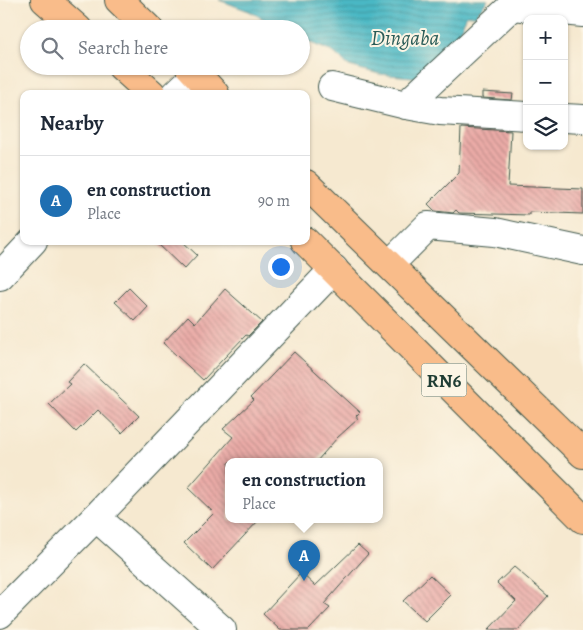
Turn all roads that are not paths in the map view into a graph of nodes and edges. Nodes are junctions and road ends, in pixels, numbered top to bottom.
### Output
1 (44, 0) edge
2 (118, 0) edge
3 (512, 3) edge
4 (583, 13) edge
5 (67, 20) edge
6 (139, 20) edge
7 (130, 75) edge
8 (189, 75) edge
9 (198, 75) edge
10 (332, 87) dead end
11 (147, 90) edge
12 (179, 90) edge
13 (211, 90) edge
14 (406, 105) junction
15 (523, 116) edge
16 (568, 118) edge
17 (583, 119) edge
18 (310, 188) edge
19 (29, 245) edge
20 (309, 245) edge
21 (583, 251) edge
22 (390, 264) junction
23 (334, 269) junction
24 (0, 276) edge
25 (583, 454) edge
26 (96, 517) junction
27 (583, 519) edge
28 (0, 614) edge
29 (222, 630) edge

1 - 5 highway
2 - 6 highway
3 - 4 street
3 - 14 street
7 - 11 highway
8 - 12 street
9 - 13 highway
10 - 14 street
14 - 15 street
16 - 17 street
18 - 22 highway, RN6
19 - 24 street
20 - 23 highway, RN6
21 - 22 street
22 - 25 highway, RN6
23 - 26 street
23 - 27 highway, RN6
26 - 28 street
26 - 29 street

